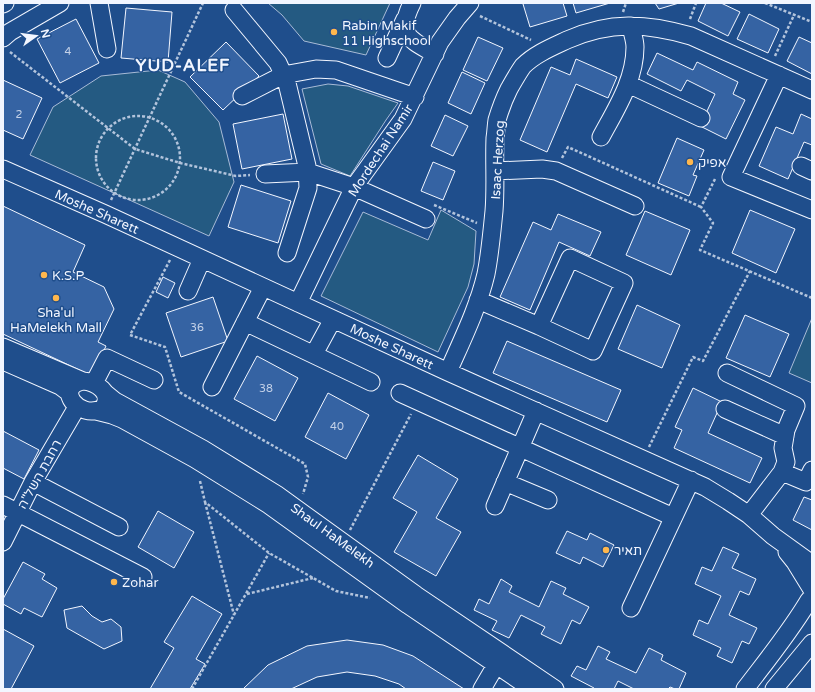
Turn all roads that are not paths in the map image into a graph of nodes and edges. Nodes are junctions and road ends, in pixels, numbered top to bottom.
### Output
1 (60, 3) edge
2 (99, 3) edge
3 (412, 3) edge
4 (468, 6) edge
5 (234, 10) dead end
6 (405, 20) junction
7 (631, 26) junction
8 (6, 45) edge
9 (107, 49) dead end
10 (435, 54) junction
11 (387, 58) dead end
12 (283, 75) junction
13 (779, 75) junction
14 (628, 84) junction
15 (812, 90) edge
16 (242, 96) dead end
17 (415, 96) junction
18 (701, 118) dead end
19 (601, 137) dead end
20 (3, 169) edge
21 (495, 171) junction
22 (308, 172) junction
23 (265, 174) road end
24 (354, 187) junction
25 (635, 206) dead end
26 (812, 210) edge
27 (426, 219) dead end
28 (287, 252) dead end
29 (202, 259) junction
30 (263, 287) junction
31 (188, 291) dead end
32 (478, 300) junction
33 (298, 304) junction
34 (333, 319) junction
35 (245, 322) junction
36 (539, 326) junction
37 (3, 347) edge
38 (314, 354) junction
39 (3, 361) edge
40 (448, 372) junction
41 (727, 373) dead end
42 (154, 380) dead end
43 (371, 382) dead end
44 (94, 385) junction
45 (212, 387) dead end
46 (400, 393) dead end
47 (73, 402) junction
48 (724, 409) dead end
49 (96, 411) junction
50 (536, 411) junction
51 (785, 436) junction
52 (521, 448) junction
53 (812, 470) edge
54 (782, 472) junction
55 (691, 480) junction
56 (33, 482) junction
57 (506, 482) junction
58 (548, 500) dead end
59 (495, 506) dead end
60 (10, 509) edge
61 (750, 516) junction
62 (673, 517) junction
63 (118, 527) dead end
64 (773, 536) junction
65 (3, 542) edge
66 (812, 564) edge
67 (143, 577) dead end
68 (811, 597) edge
69 (631, 608) dead end
70 (812, 643) edge
71 (496, 665) junction
72 (482, 689) edge
73 (532, 689) edge
74 (555, 689) edge
75 (745, 689) edge
76 (774, 689) edge

1 - 8 street
2 - 9 street
3 - 6 street
4 - 10 street, Mordechai Namir
5 - 12 street
6 - 10 street
6 - 11 street
7 - 13 street, Isaac Herzog
7 - 14 street
7 - 21 street, Isaac Herzog
10 - 17 street, Mordechai Namir
12 - 16 street
12 - 17 street
12 - 22 street
13 - 15 street, Isaac Herzog
13 - 26 street
14 - 18 street
14 - 19 street
17 - 24 street, Mordechai Namir
20 - 29 street, Moshe Sharett
21 - 25 street
21 - 32 street, Isaac Herzog
22 - 23 street
22 - 24 street
22 - 28 street
24 - 27 street
24 - 33 street, Mordechai Namir
29 - 30 street, Moshe Sharett
29 - 31 street
30 - 33 street, Moshe Sharett
30 - 35 street
32 - 36 street
32 - 40 street, Isaac Herzog
33 - 34 street, Moshe Sharett
34 - 38 street
34 - 40 street, Moshe Sharett
35 - 38 street
35 - 45 street
36 - 36 street
37 - 44 street, Shaul HaMelekh
38 - 43 street
39 - 47 street
40 - 50 street, Moshe Sharett
41 - 51 street
42 - 44 street
44 - 47 street
44 - 49 street
44 - 74 street, Shaul HaMelekh
46 - 52 street
47 - 49 street
47 - 56 street, רחבת השל"ה
48 - 51 street
49 - 71 street, Shaul HaMelekh
50 - 52 street
50 - 55 street, Moshe Sharett
51 - 54 street
52 - 57 street
52 - 62 street
53 - 54 street
54 - 61 street
55 - 61 street, Moshe Sharett
55 - 62 street
56 - 60 street, רחבת השל"ה
56 - 63 street
57 - 58 street
57 - 59 street
60 - 65 street, רחבת השל"ה
60 - 67 street
61 - 64 street, Moshe Sharett
62 - 69 street
64 - 66 street, Moshe Sharett
64 - 68 street, Moshe Sharett
68 - 75 street
70 - 76 street
71 - 72 street
71 - 73 street, Shaul HaMelekh

